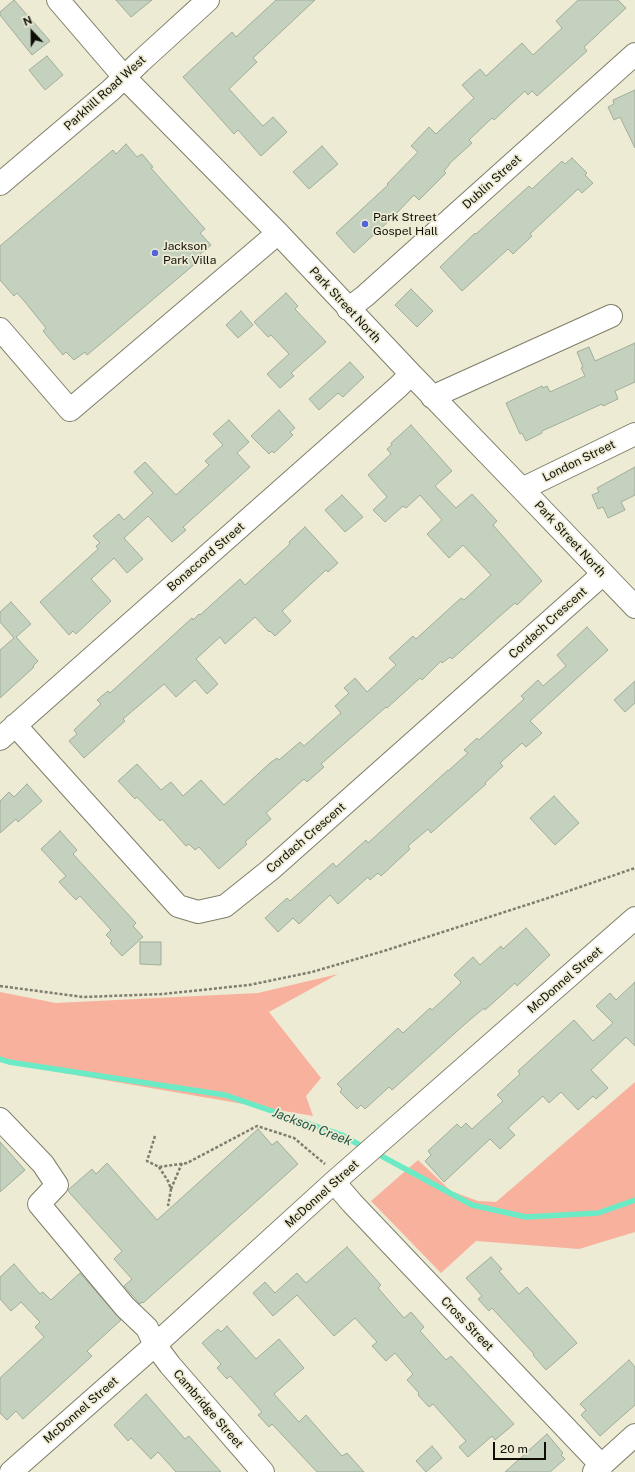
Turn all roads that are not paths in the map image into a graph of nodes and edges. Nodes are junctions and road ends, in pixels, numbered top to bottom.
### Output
1 (58, 0) edge
2 (208, 0) edge
3 (635, 54) edge
4 (125, 78) junction
5 (0, 184) edge
6 (278, 233) junction
7 (348, 309) junction
8 (611, 316) dead end
9 (0, 329) edge
10 (411, 374) junction
11 (432, 396) junction
12 (635, 434) edge
13 (522, 489) junction
14 (603, 574) junction
15 (635, 607) edge
16 (7, 732) edge
17 (635, 918) edge
18 (0, 1119) edge
19 (337, 1172) junction
20 (156, 1345) junction
21 (635, 1435) edge
22 (598, 1469) edge
23 (11, 1472) edge
24 (263, 1472) edge

1 - 4 street, Park Street North
2 - 4 street, Parkhill Road West
3 - 7 street, Dublin Street
4 - 5 street, Parkhill Road West
4 - 6 street, Park Street North
6 - 7 street, Park Street North
6 - 9 street
7 - 10 street, Park Street North
8 - 11 street
10 - 11 street, Park Street North
10 - 16 street, Bonaccord Street
11 - 13 street, Park Street North
12 - 13 street, London Street
13 - 14 street, Park Street North
14 - 15 street, Park Street North
14 - 16 street, Cordach Crescent
17 - 19 street, McDonnel Street
18 - 20 street, Cambridge Street
19 - 20 street, McDonnel Street
19 - 22 street, Cross Street
20 - 23 street, McDonnel Street
20 - 24 street, Cambridge Street
21 - 22 street

